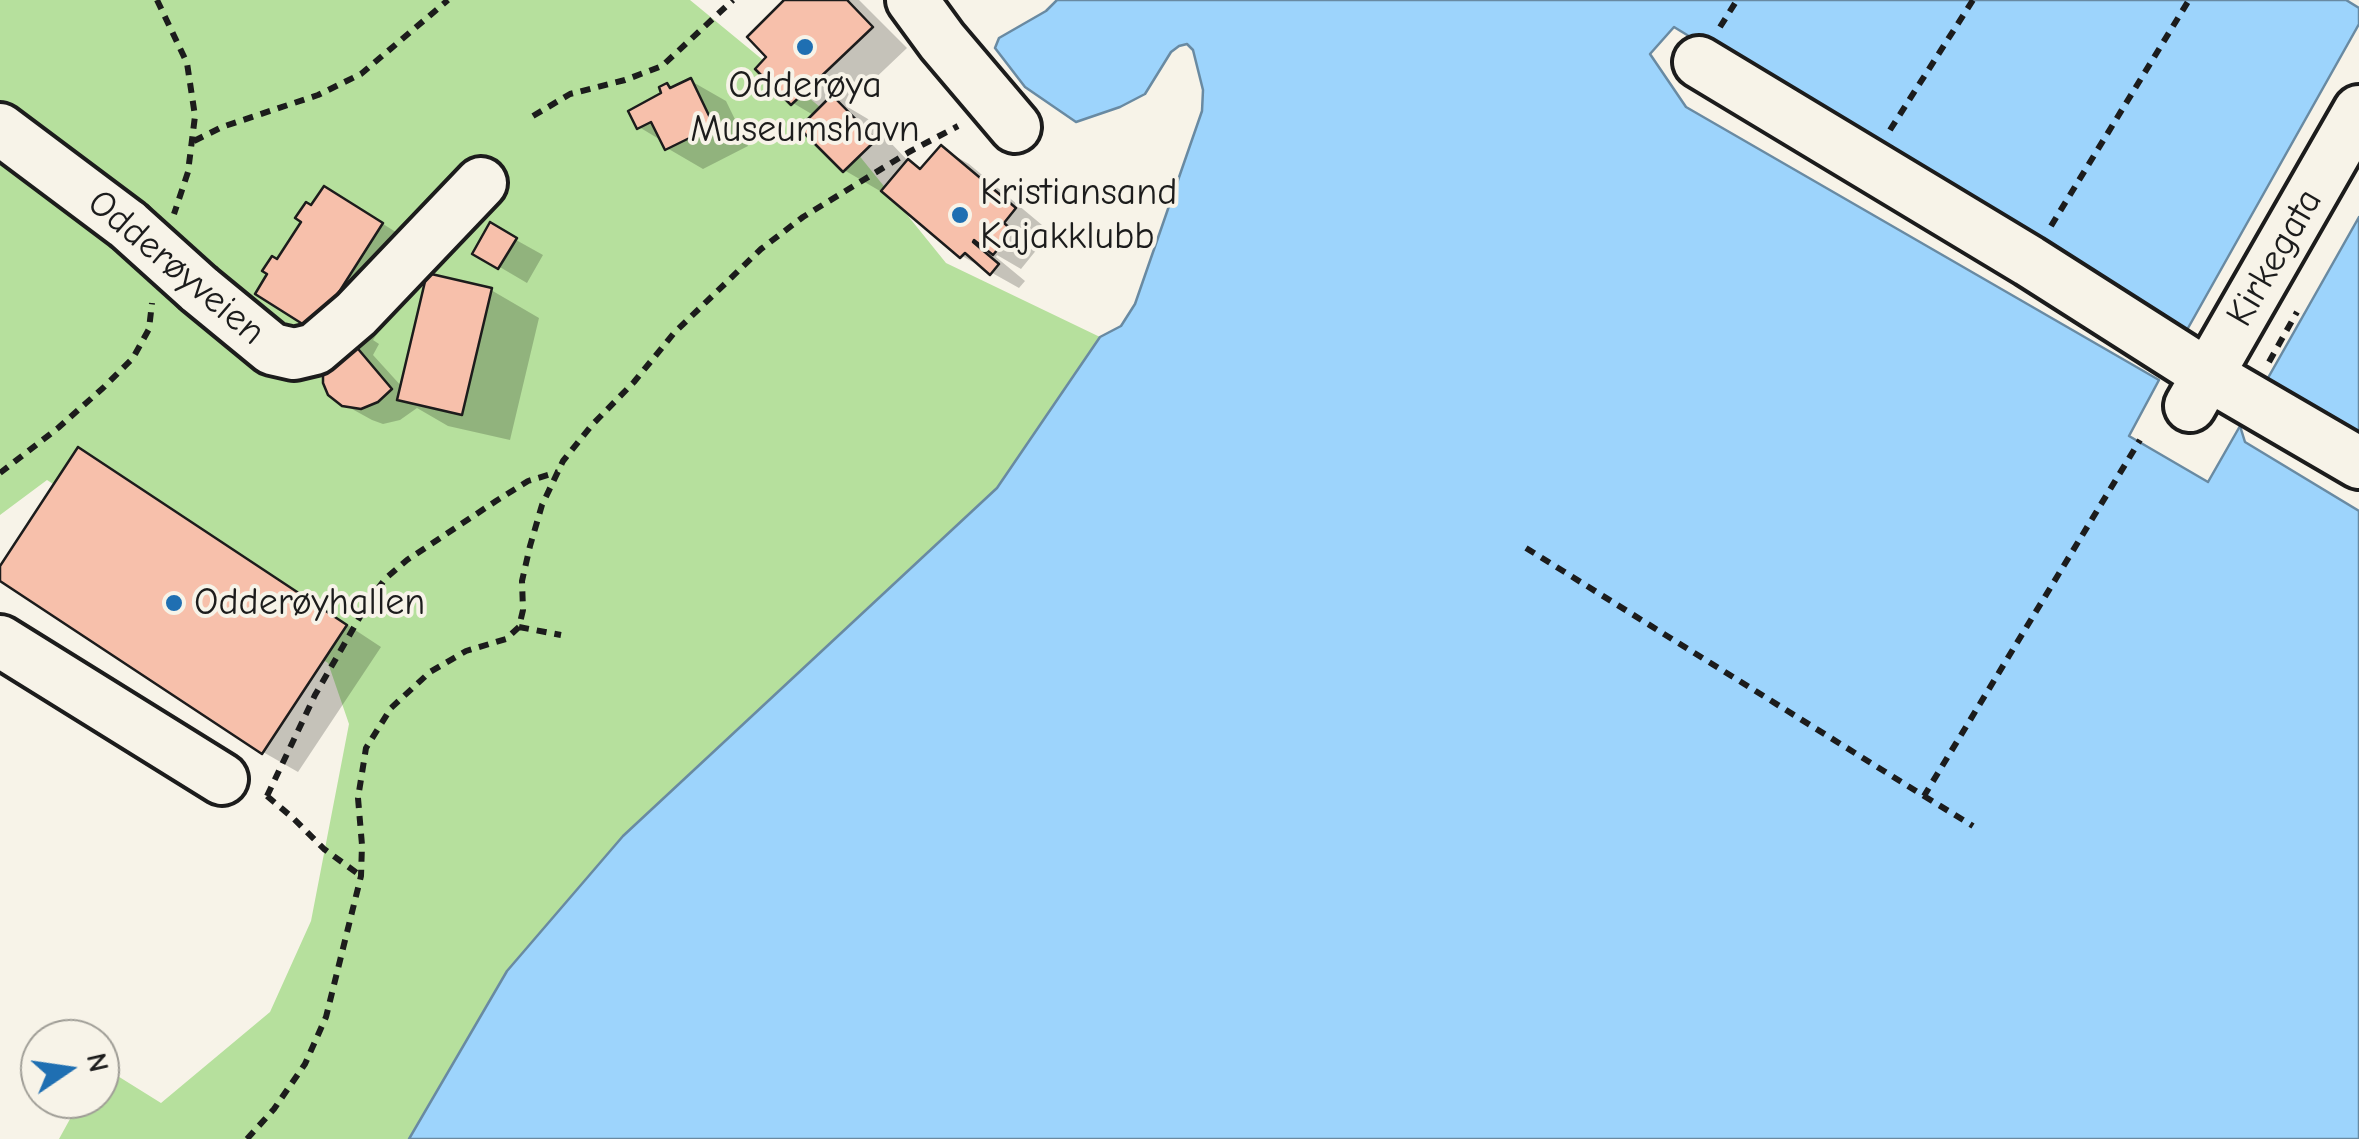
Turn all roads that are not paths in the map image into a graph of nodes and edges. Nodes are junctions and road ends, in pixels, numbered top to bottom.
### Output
1 (912, 0) edge
2 (1698, 62) dead end
3 (2359, 111) edge
4 (1004, 115) road end
5 (0, 129) edge
6 (481, 182) dead end
7 (2199, 390) junction
8 (2359, 463) edge
9 (0, 641) edge
10 (244, 788) road end

1 - 4 street
2 - 7 street
3 - 7 street, Kirkegata
5 - 6 street, Odderøyveien, bridge
7 - 8 street
9 - 10 street

